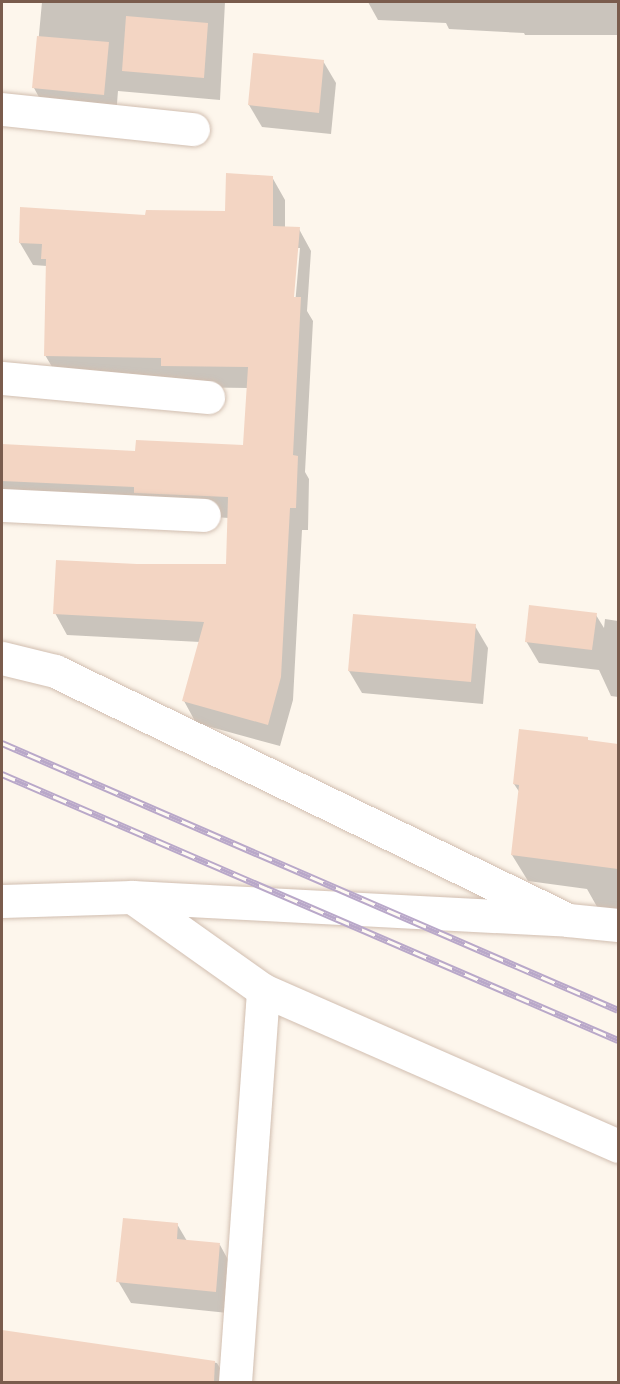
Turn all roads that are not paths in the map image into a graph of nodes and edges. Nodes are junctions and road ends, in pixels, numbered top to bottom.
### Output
1 (2, 109) edge
2 (193, 129) dead end
3 (2, 378) edge
4 (208, 397) dead end
5 (2, 505) edge
6 (204, 515) dead end
7 (2, 658) edge
8 (132, 897) junction
9 (2, 900) edge
10 (568, 920) junction
11 (618, 925) edge
12 (263, 990) junction
13 (618, 1146) edge
14 (235, 1383) edge

1 - 2 street
3 - 4 street
5 - 6 street
7 - 10 street
8 - 9 street
8 - 10 street
8 - 12 street
10 - 11 street
12 - 13 street
12 - 14 street

